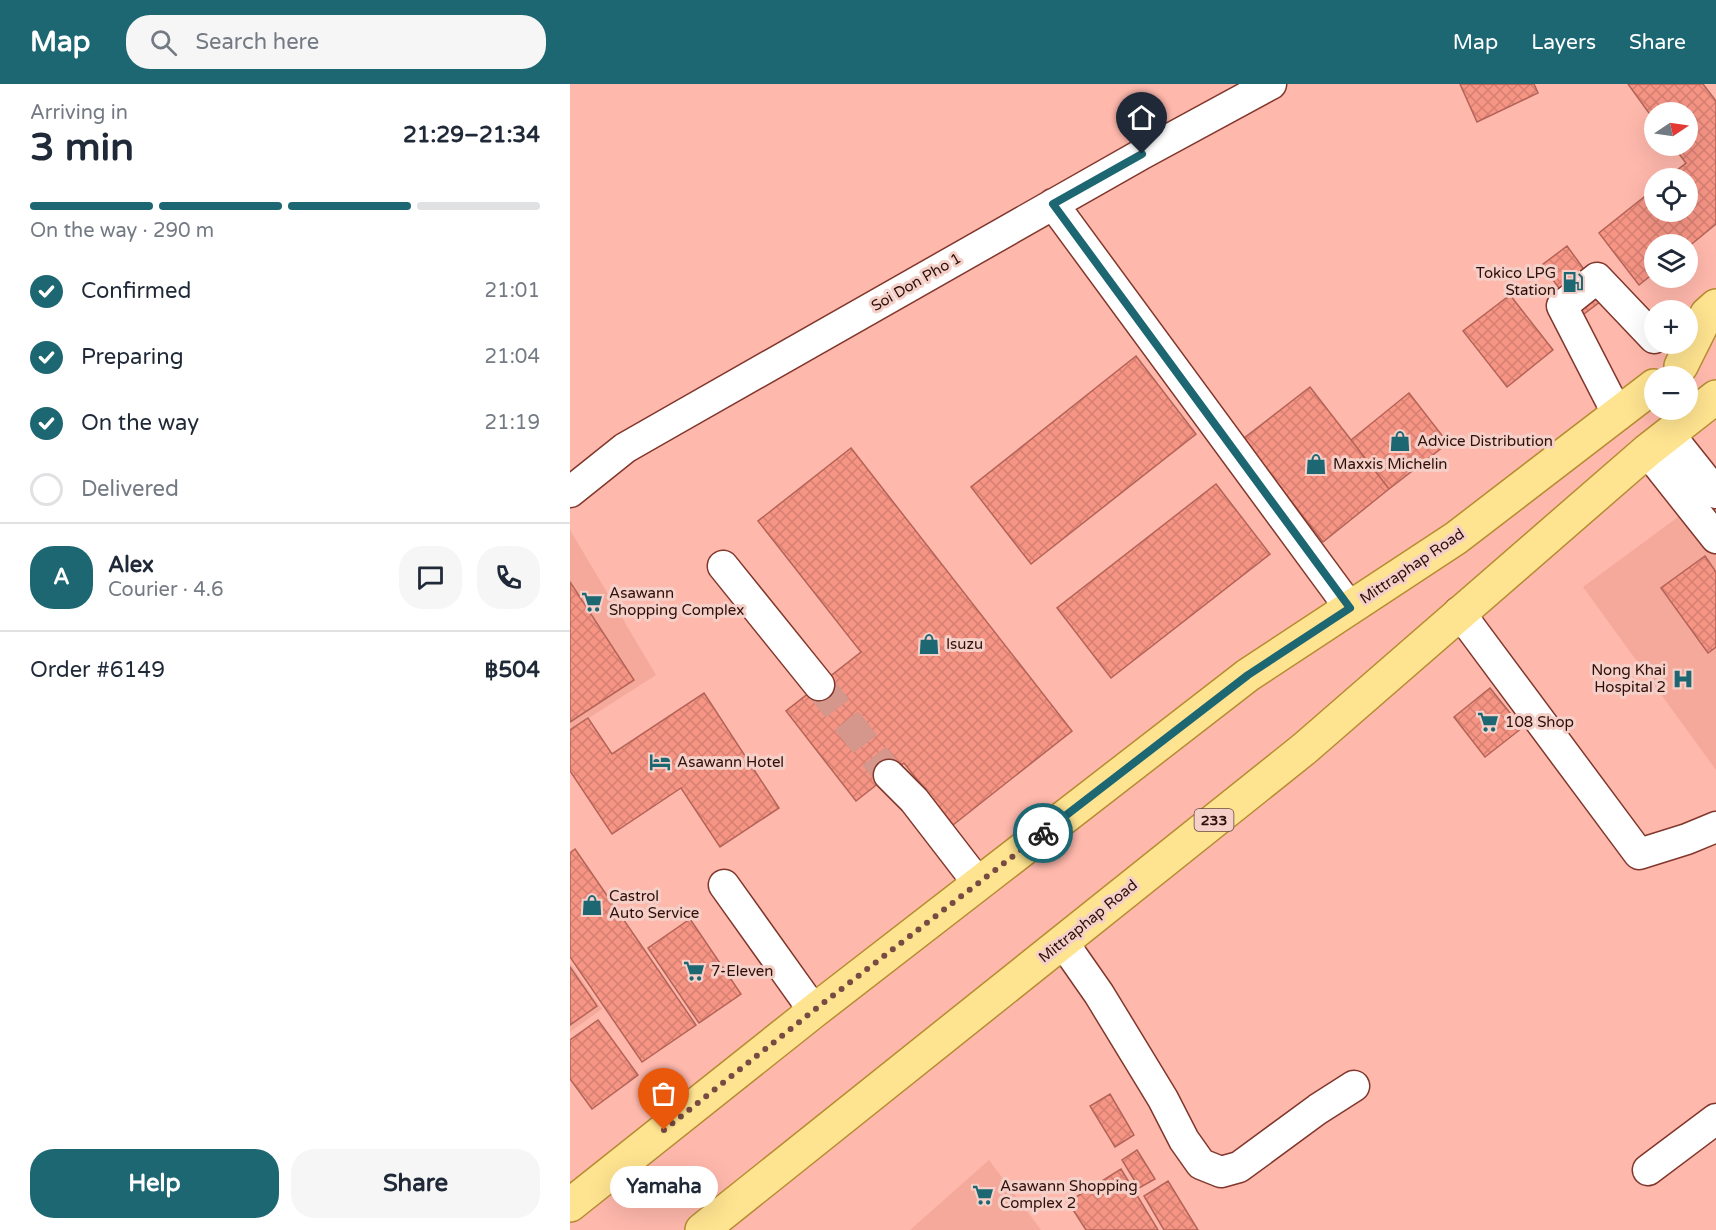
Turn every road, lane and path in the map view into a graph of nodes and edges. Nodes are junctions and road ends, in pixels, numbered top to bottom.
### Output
1 (1271, 84) edge
2 (1053, 204) junction
3 (1716, 306) edge
4 (1644, 327) edge
5 (1716, 338) edge
6 (1669, 362) edge
7 (1715, 398) edge
8 (1638, 399) edge
9 (1658, 442) junction
10 (570, 492) edge
11 (1716, 493) edge
12 (1716, 538) edge
13 (723, 566) dead end
14 (1350, 608) junction
15 (1459, 612) junction
16 (819, 684) tunnel mouth
17 (889, 775) tunnel mouth
18 (1716, 826) edge
19 (978, 883) junction
20 (724, 885) dead end
21 (1062, 941) junction
22 (813, 1011) junction
23 (1354, 1086) dead end
24 (1716, 1119) edge
25 (1648, 1170) dead end
26 (570, 1205) edge
27 (702, 1230) edge

1 - 2 street, Soi Don Pho 1
2 - 10 street, Soi Don Pho 1
2 - 14 street
3 - 6 main road
4 - 8 street
5 - 6 main road
7 - 9 main road, Mittraphap Road / 233
8 - 9 main road
8 - 14 main road, Mittraphap Road
9 - 11 street
9 - 12 street
9 - 15 main road, Mittraphap Road / 233
13 - 16 street
14 - 19 main road, Mittraphap Road
15 - 18 street
15 - 21 main road, Mittraphap Road / 233
17 - 19 street
19 - 22 main road, Mittraphap Road
20 - 22 street
21 - 23 street
21 - 27 main road, Mittraphap Road / 233
22 - 26 main road, Mittraphap Road
24 - 25 street

